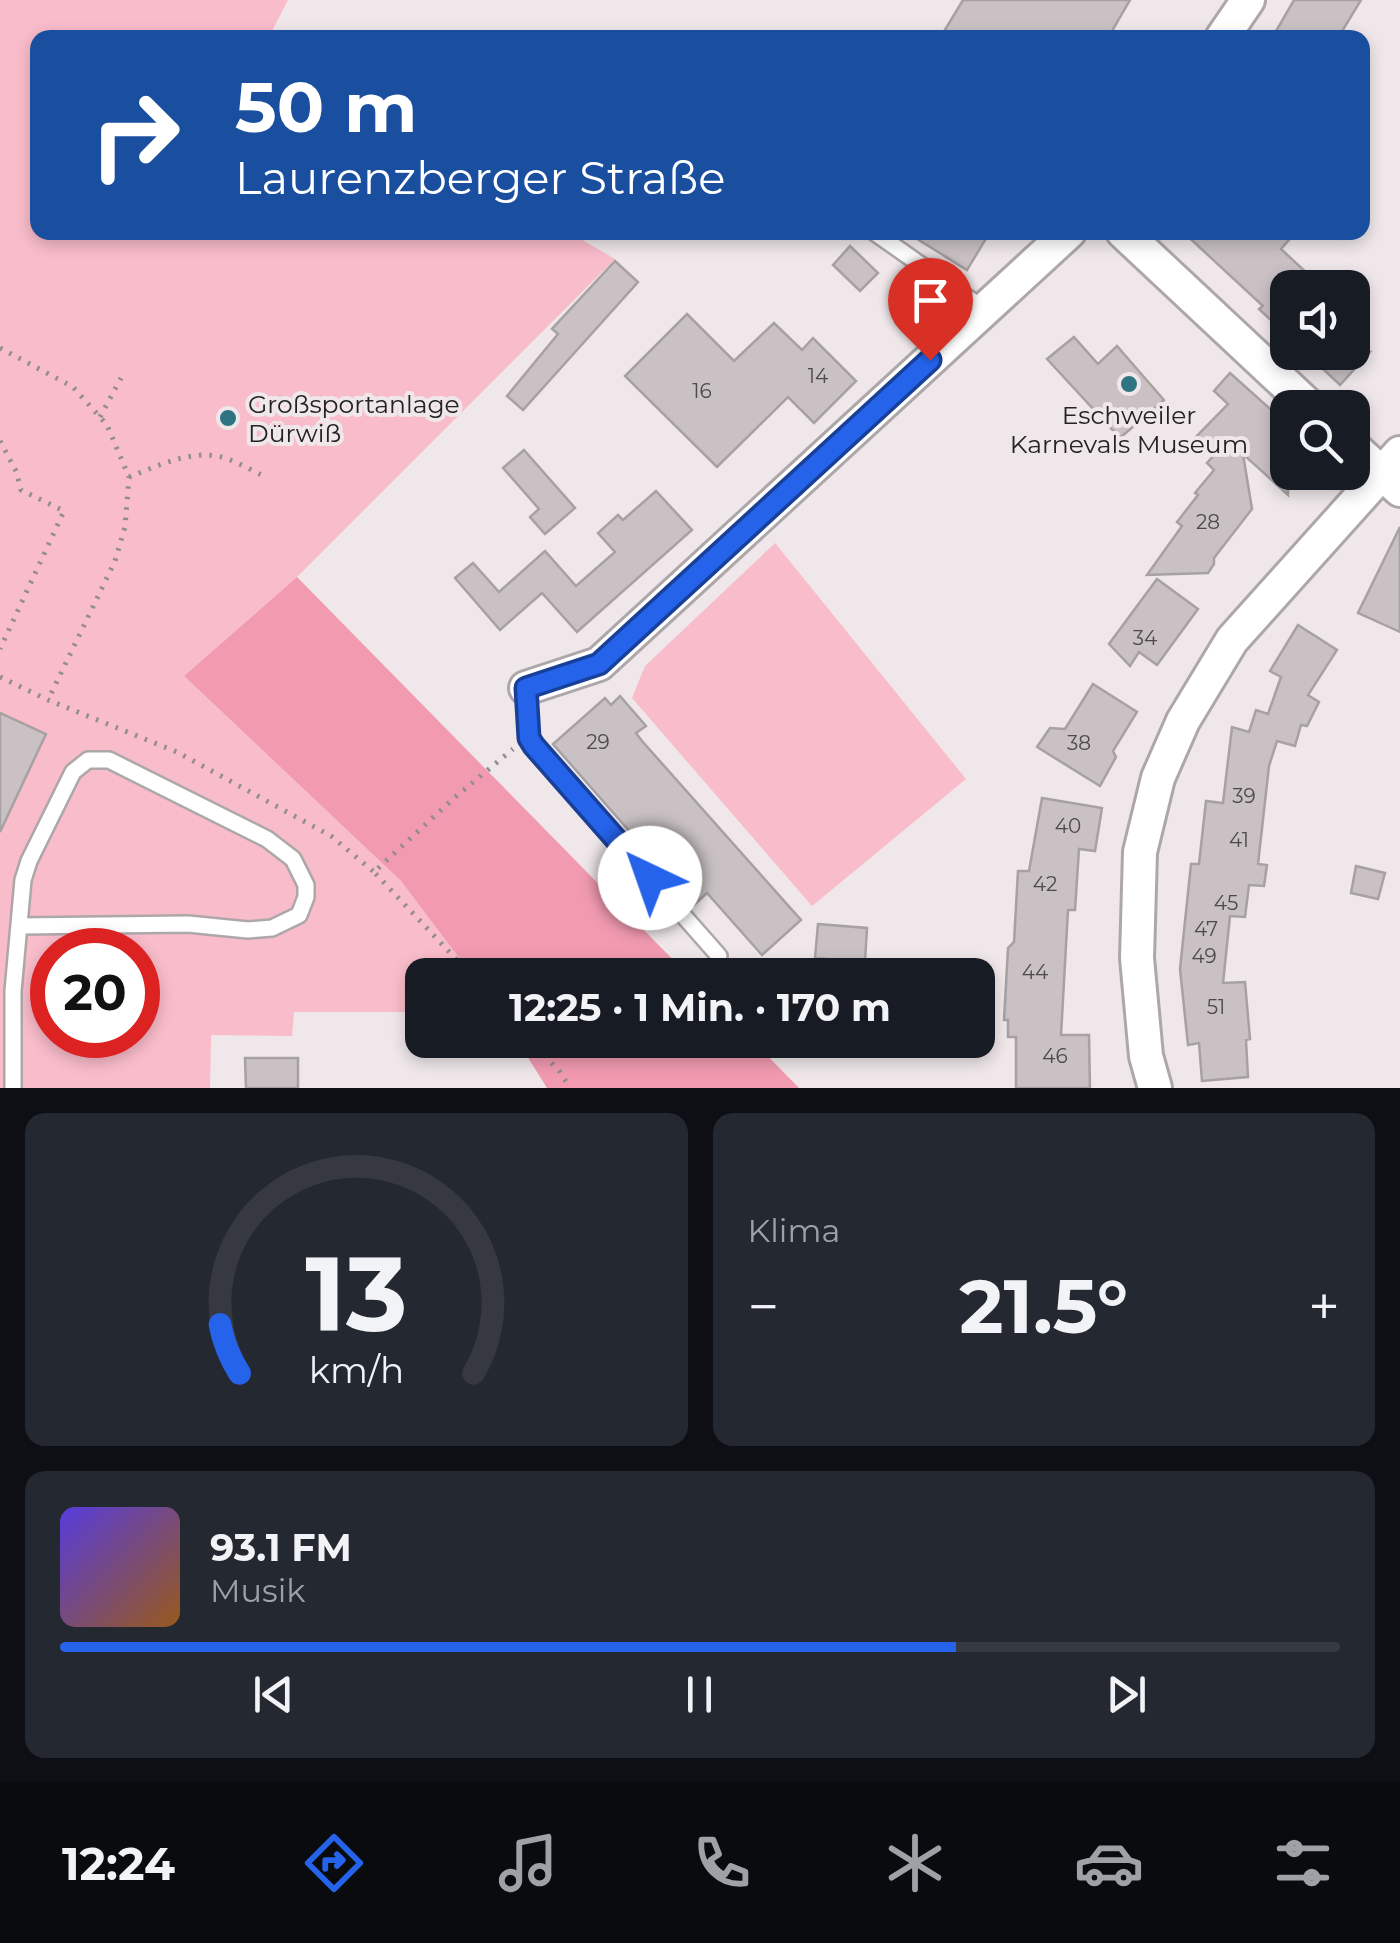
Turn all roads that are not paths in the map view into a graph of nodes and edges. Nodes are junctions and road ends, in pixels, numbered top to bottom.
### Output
1 (1248, 0) edge
2 (1227, 30) edge
3 (885, 240) edge
4 (1060, 240) edge
5 (1132, 240) edge
6 (985, 310) junction
7 (1292, 390) edge
8 (1370, 457) edge
9 (1394, 472) edge
10 (526, 688) joint
11 (20, 926) junction
12 (720, 956) dead end
13 (13, 1088) edge
14 (1155, 1088) edge

1 - 2 street
3 - 6 lane
4 - 6 street
5 - 7 street
6 - 10 street
8 - 9 street
9 - 14 street
10 - 12 lane
11 - 11 lane
11 - 13 lane

